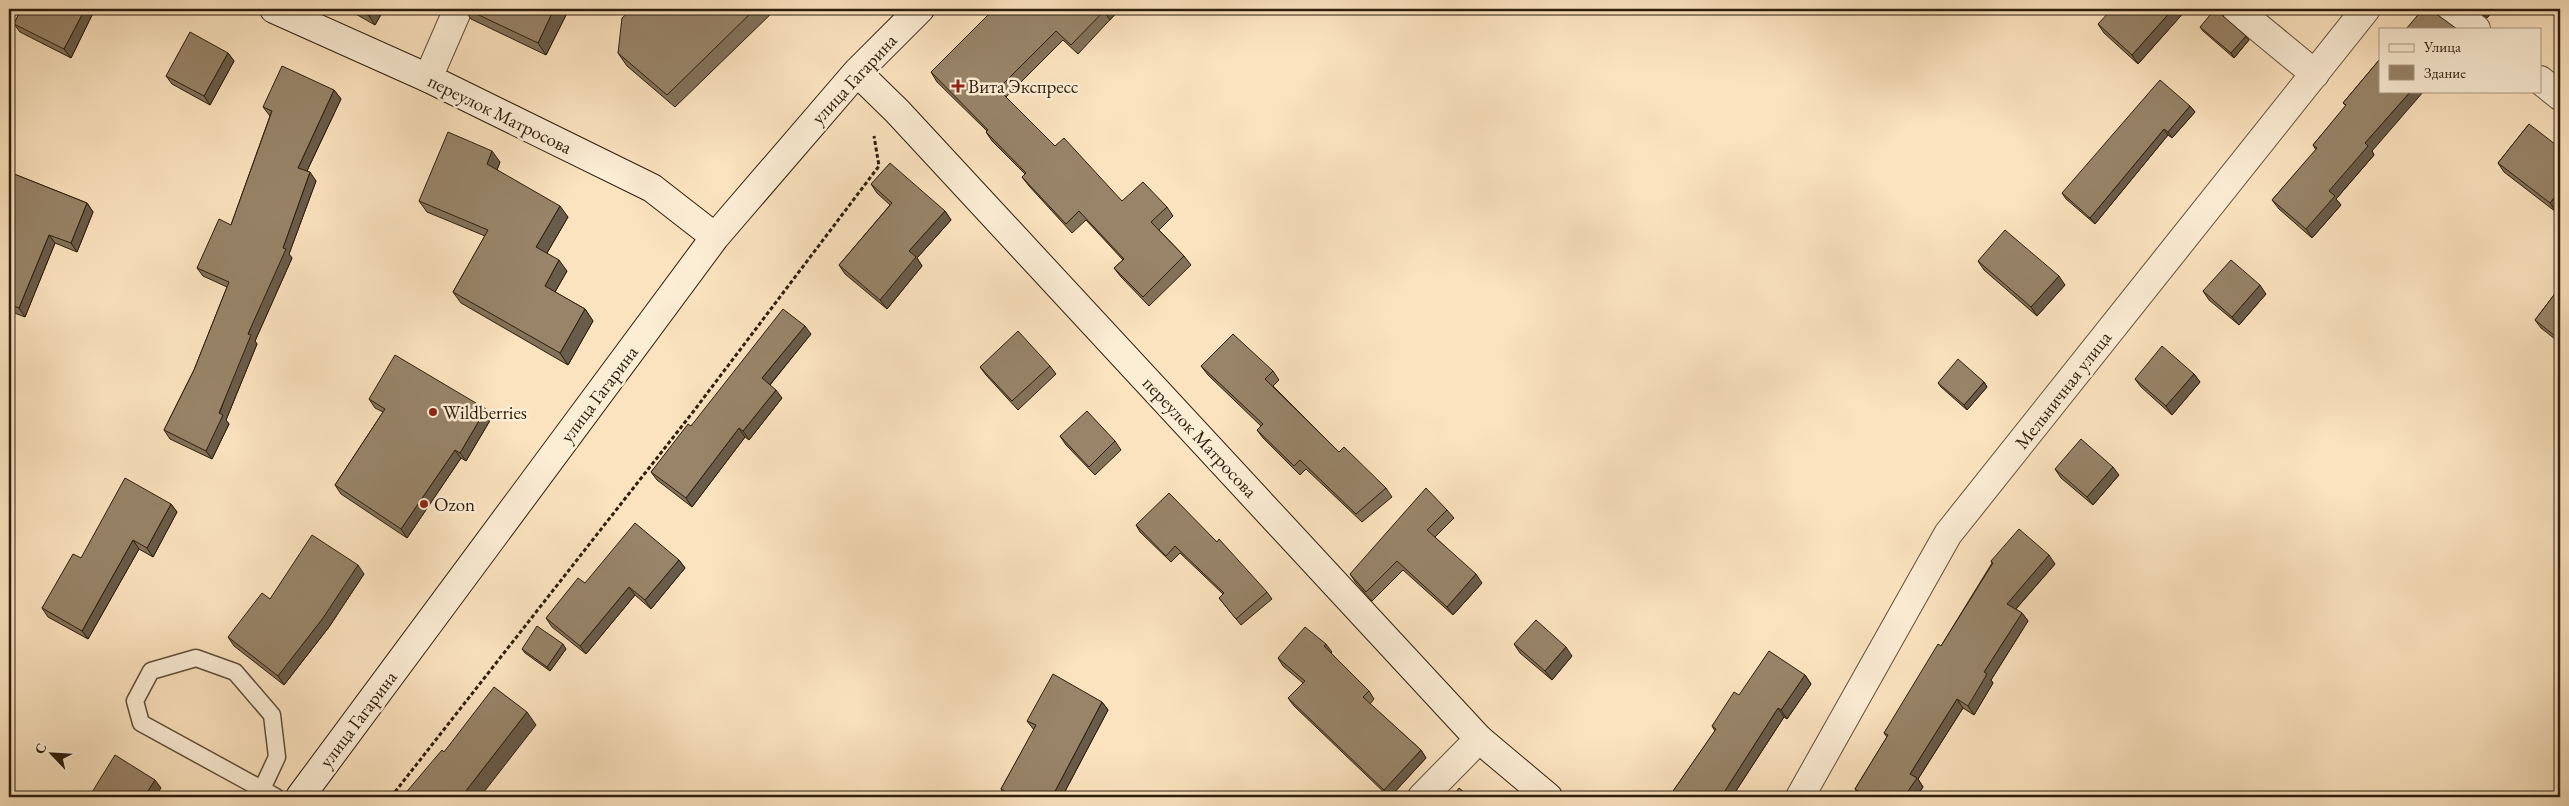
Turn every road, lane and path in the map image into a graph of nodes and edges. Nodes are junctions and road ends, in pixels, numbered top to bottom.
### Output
1 (274, 9) edge
2 (458, 9) edge
3 (920, 9) edge
4 (2236, 9) edge
5 (2366, 9) edge
6 (2451, 9) edge
7 (2475, 28) edge
8 (857, 72) junction
9 (2315, 74) junction
10 (428, 78) junction
11 (2542, 82) edge
12 (2560, 96) edge
13 (874, 136) dead end
14 (715, 237) junction
15 (1479, 739) junction
16 (269, 793) edge
17 (300, 797) edge
18 (391, 797) edge
19 (1422, 797) edge
20 (1548, 797) edge
21 (1800, 797) edge

1 - 10 main road, переулок Матросова
2 - 10 main road
3 - 8 main road, улица Гагарина
4 - 9 main road
5 - 9 main road, Мельничная улица
6 - 7 main road
8 - 14 main road, улица Гагарина
8 - 15 main road, переулок Матросова
9 - 21 main road, Мельничная улица
10 - 14 main road, переулок Матросова
11 - 12 main road
13 - 18 path
14 - 17 main road, улица Гагарина
15 - 19 main road
15 - 20 main road, переулок Матросова
16 - 16 lane

